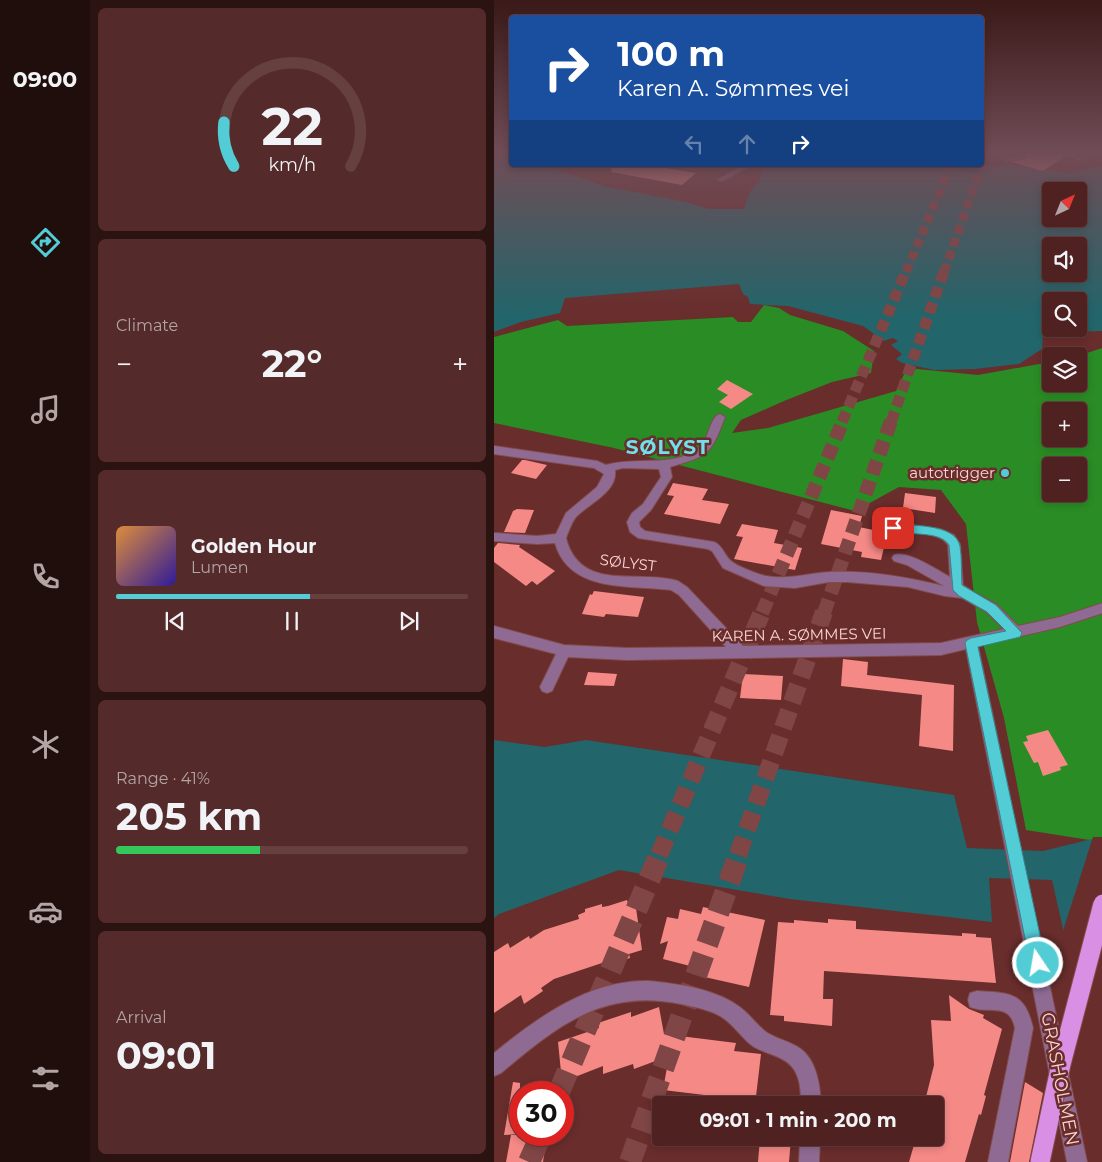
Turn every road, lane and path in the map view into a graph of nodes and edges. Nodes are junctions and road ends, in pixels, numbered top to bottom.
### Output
1 (720, 418) dead end
2 (494, 450) edge
3 (664, 464) junction
4 (607, 469) junction
5 (890, 535) dead end
6 (496, 537) dead end
7 (560, 538) junction
8 (898, 558) dead end
9 (960, 590) junction
10 (1102, 608) edge
11 (494, 632) edge
12 (1016, 633) junction
13 (971, 643) junction
14 (564, 651) junction
15 (739, 651) junction
16 (547, 687) dead end
17 (1102, 904) edge
18 (977, 1000) dead end
19 (494, 1066) edge
20 (810, 1096) edge
21 (810, 1146) edge
22 (809, 1162) edge
23 (998, 1162) edge
24 (1040, 1162) edge
25 (1077, 1162) edge

1 - 3 street
2 - 4 street
3 - 4 street
3 - 9 street
4 - 7 street
5 - 9 street
6 - 7 street
7 - 15 street, SØLYST
8 - 9 street
9 - 12 street
10 - 12 street, KAREN A. SØMMES VEI
11 - 14 street, KAREN A. SØMMES VEI
12 - 13 street, KAREN A. SØMMES VEI
13 - 15 street, KAREN A. SØMMES VEI
13 - 25 street, GRASHOLMEN
14 - 15 street, KAREN A. SØMMES VEI
14 - 16 street
17 - 24 main road, bridge
18 - 23 street
19 - 20 street
21 - 22 street

